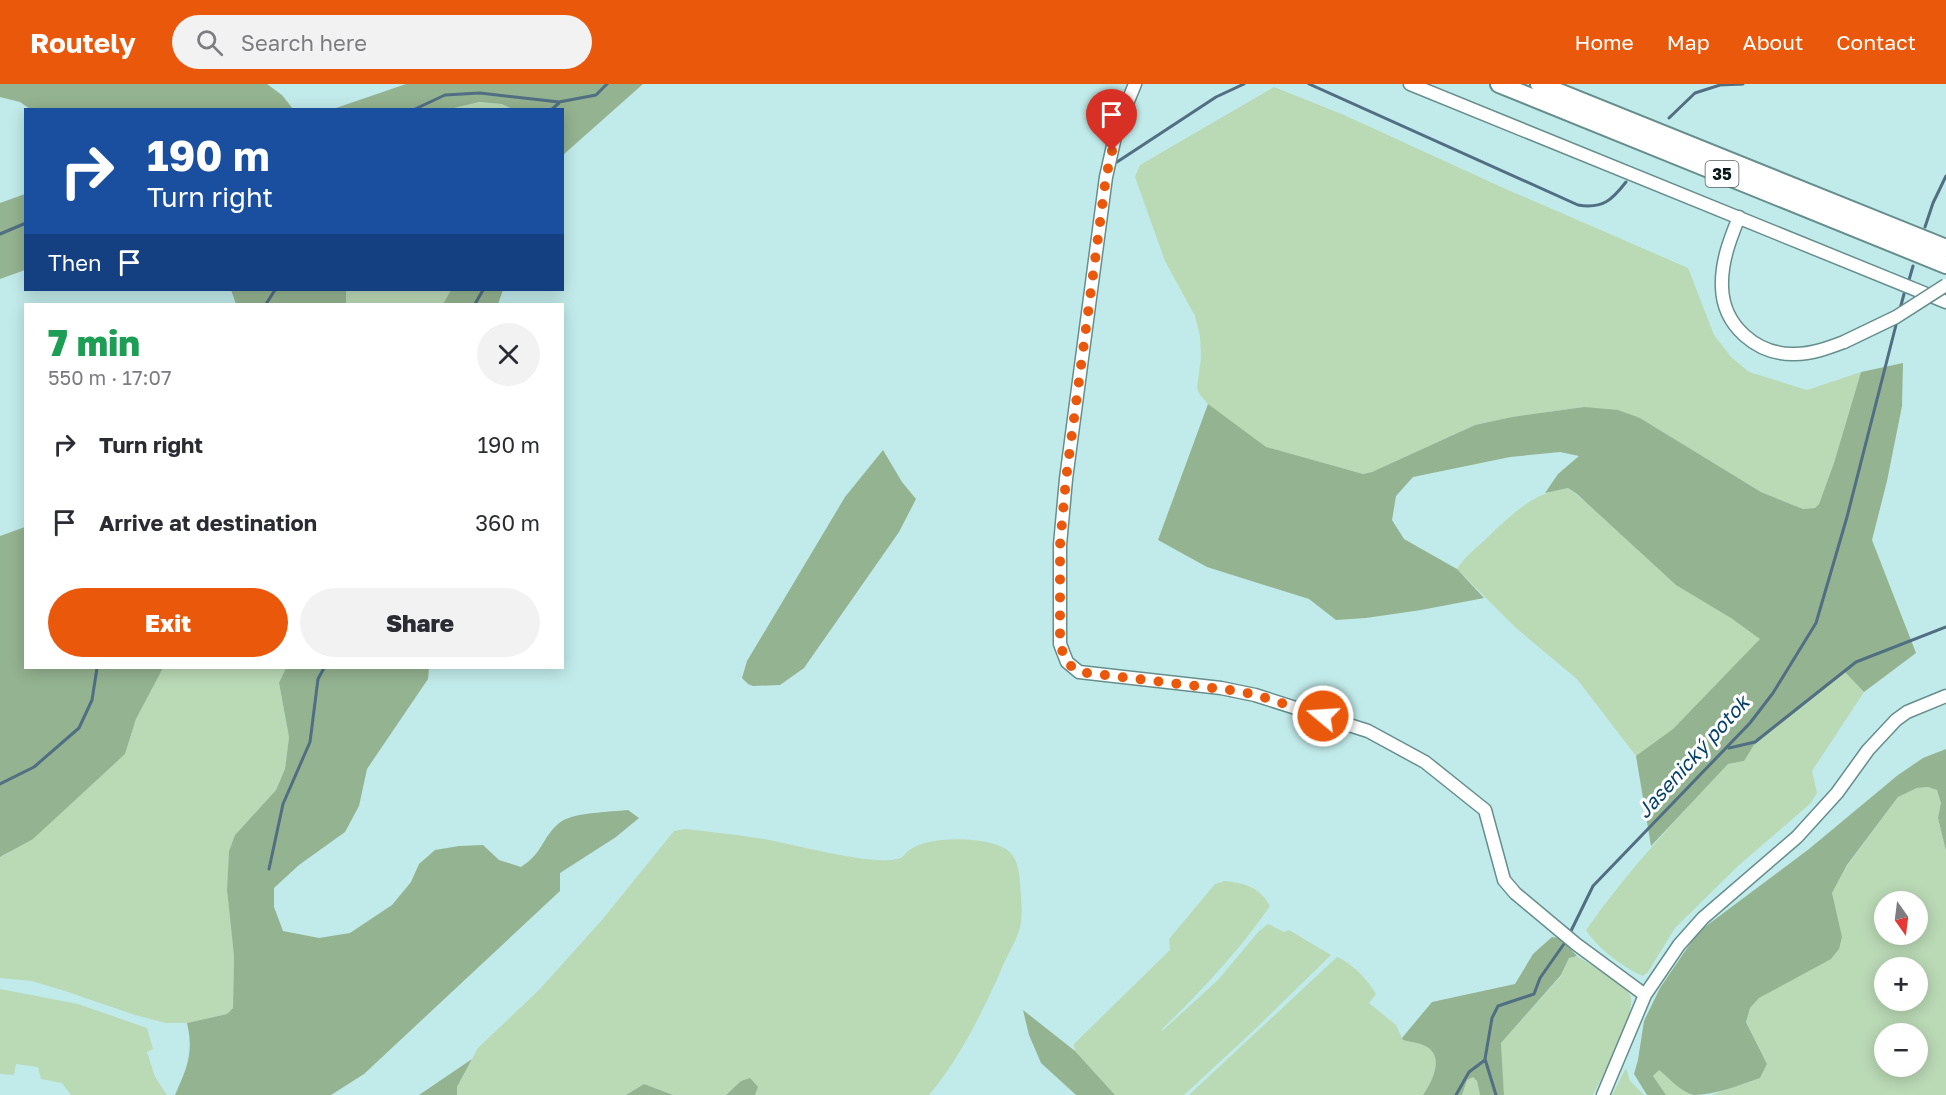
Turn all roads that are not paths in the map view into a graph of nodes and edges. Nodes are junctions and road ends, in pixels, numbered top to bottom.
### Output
1 (1135, 84) edge
2 (1410, 84) edge
3 (1499, 84) edge
4 (1539, 84) edge
5 (1739, 217) junction
6 (1946, 248) edge
7 (1946, 265) edge
8 (1946, 285) edge
9 (1946, 302) edge
10 (1946, 696) edge
11 (1645, 995) junction
12 (1603, 1095) edge

1 - 11 street
2 - 5 street
3 - 7 highway, 35
4 - 6 highway, 35
5 - 8 street, bridge
5 - 9 street
10 - 11 street
11 - 12 street

